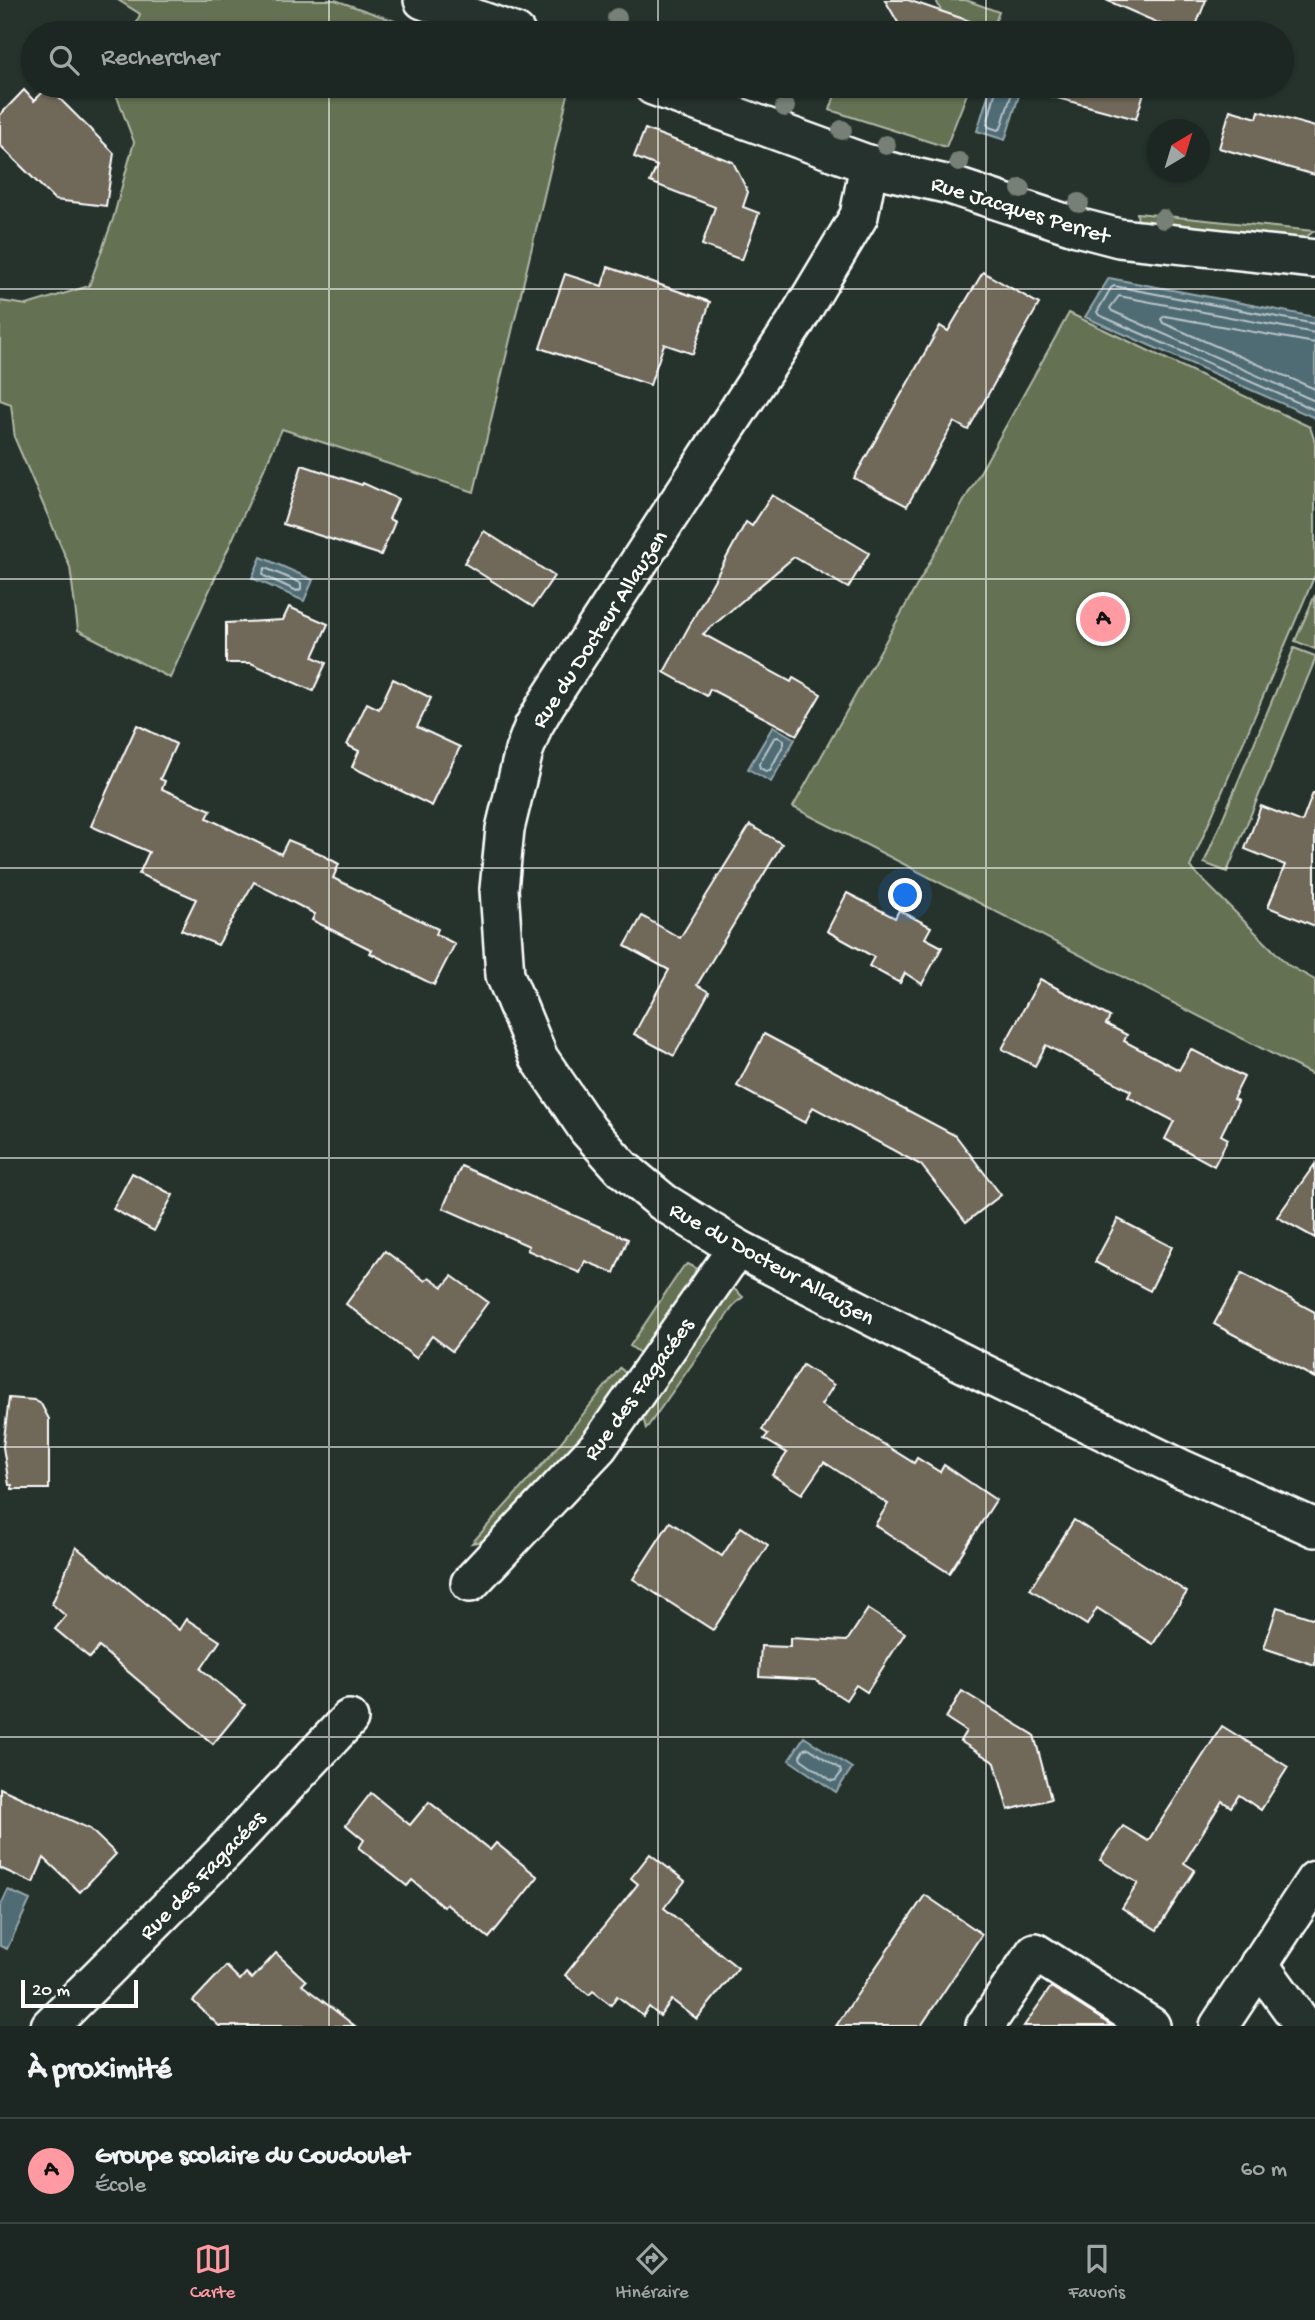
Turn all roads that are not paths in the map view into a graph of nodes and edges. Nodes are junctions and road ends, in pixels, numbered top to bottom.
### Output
1 (424, 0) edge
2 (483, 21) edge
3 (686, 98) edge
4 (881, 168) junction
5 (1315, 259) edge
6 (737, 1248) junction
7 (1315, 1528) edge
8 (470, 1583) dead end
9 (349, 1719) dead end
10 (1315, 1880) edge
11 (1259, 1964) junction
12 (50, 2026) edge
13 (985, 2026) edge
14 (1151, 2026) edge
15 (1219, 2026) edge
16 (1304, 2026) edge

1 - 2 street
3 - 4 street
4 - 5 street, Rue Jacques Perret
4 - 6 street, Rue du Docteur Allauzen
6 - 7 street, Rue du Docteur Allauzen
6 - 8 street, Rue des Fagacées
9 - 12 street, Rue des Fagacées
10 - 11 street
11 - 15 street
11 - 16 street
13 - 14 street

